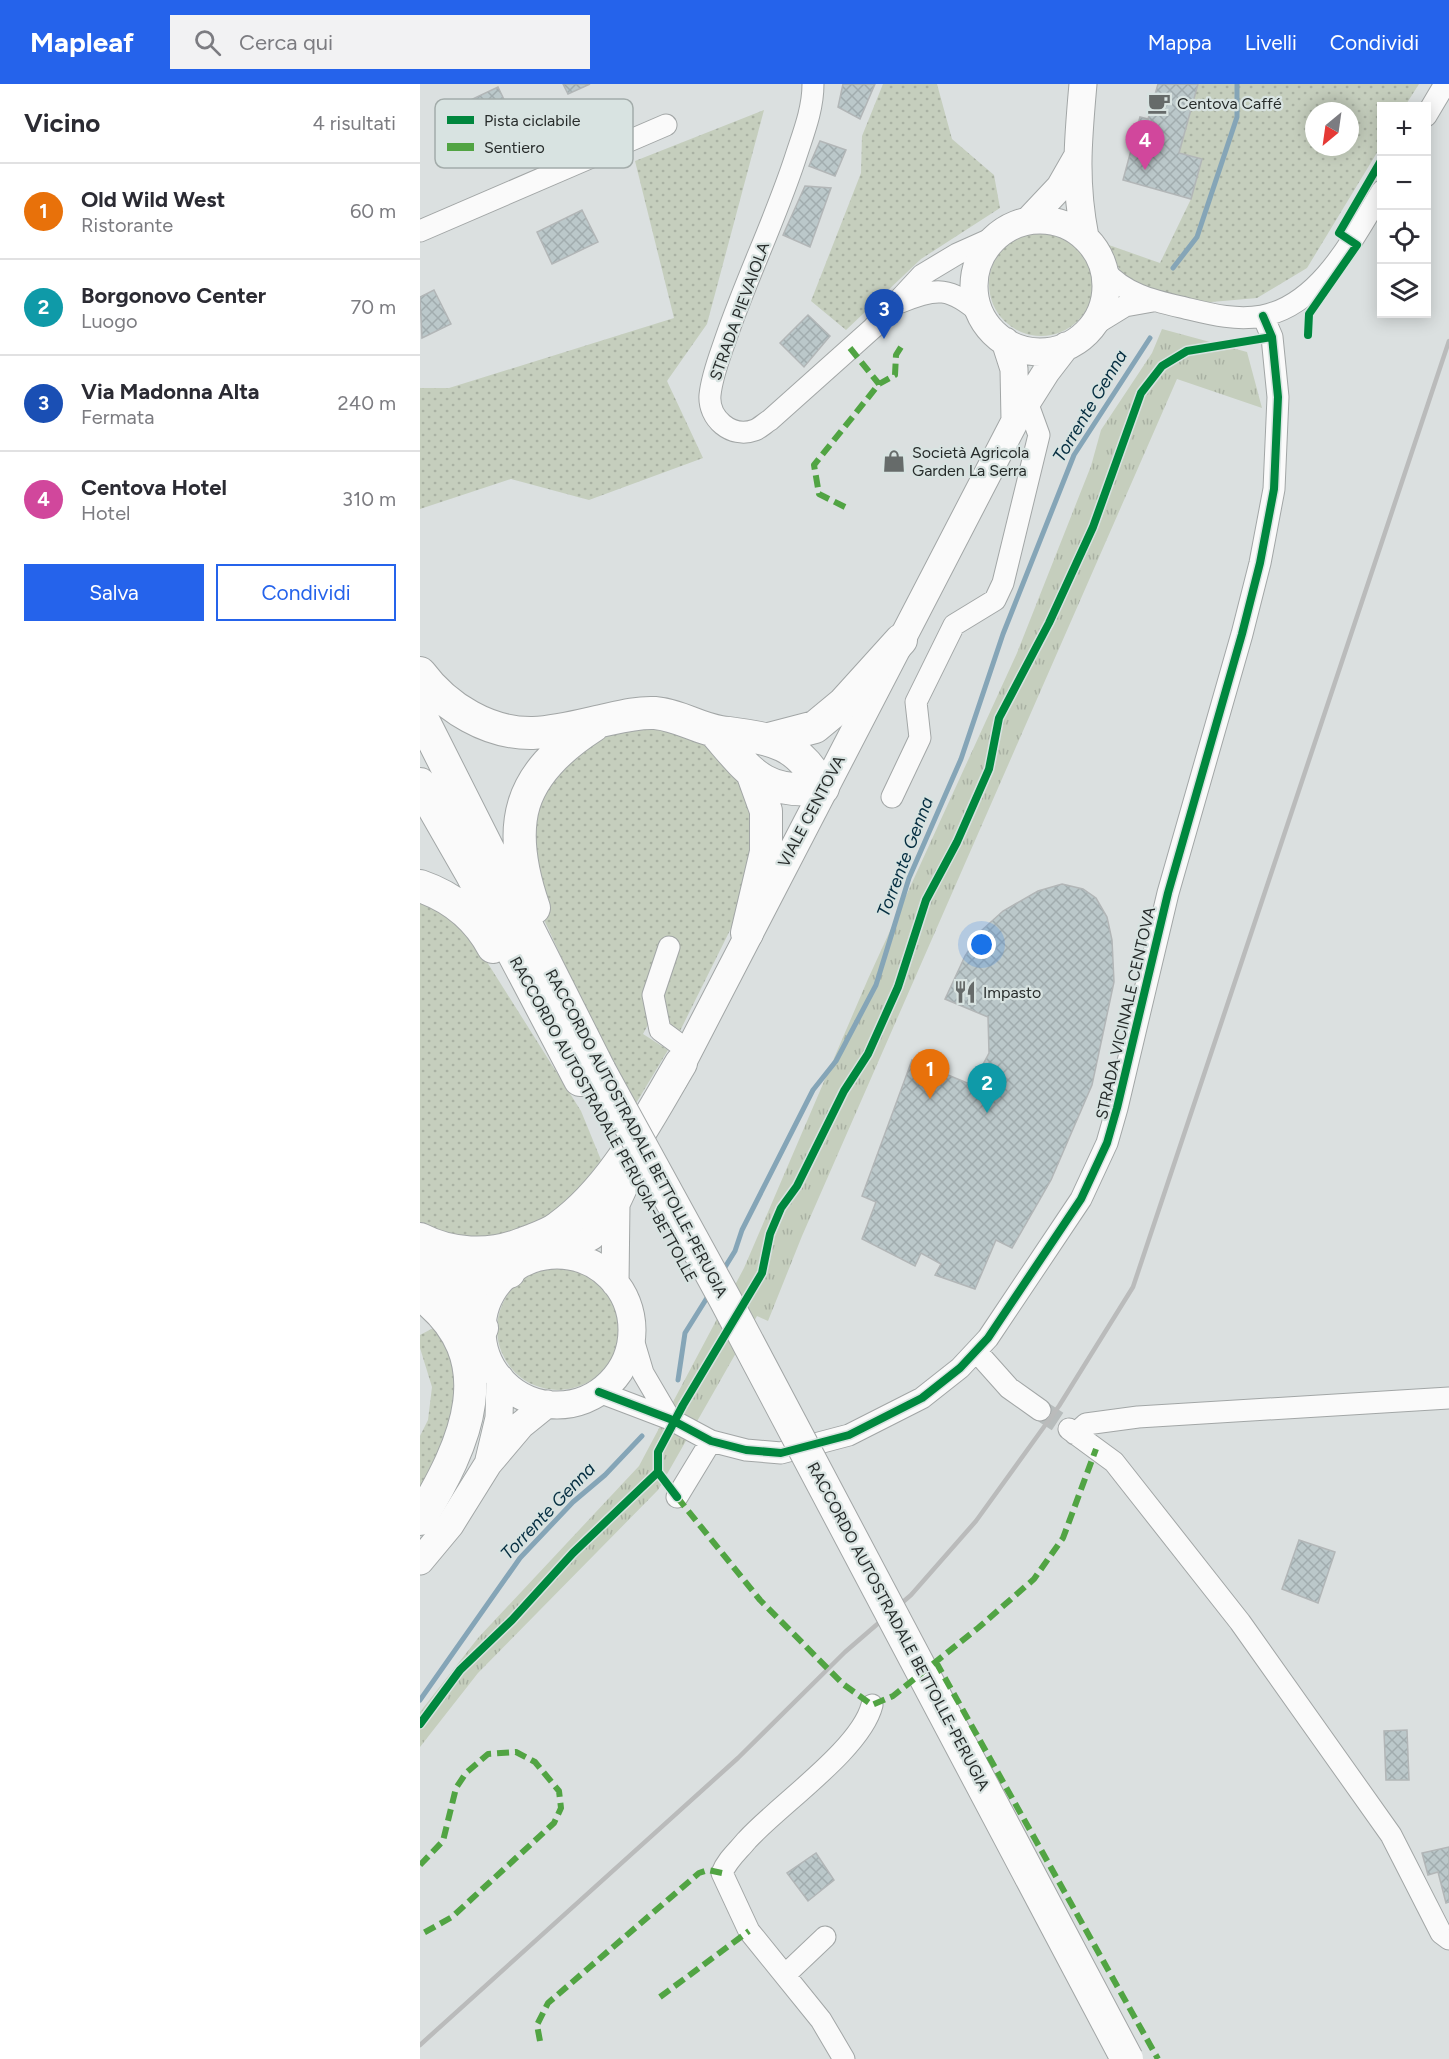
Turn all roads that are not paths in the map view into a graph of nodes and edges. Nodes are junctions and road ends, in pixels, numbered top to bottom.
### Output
1 (813, 84) edge
2 (1083, 84) edge
3 (1445, 84) edge
4 (1431, 108) edge
5 (666, 125) dead end
6 (633, 139) edge
7 (1076, 159) junction
8 (566, 168) edge
9 (1377, 199) edge
10 (1028, 221) junction
11 (420, 231) edge
12 (995, 237) junction
13 (1085, 237) junction
14 (1104, 270) junction
15 (1154, 301) junction
16 (898, 304) junction
17 (980, 313) junction
18 (1263, 316) junction
19 (1094, 325) junction
20 (1005, 341) junction
21 (1066, 346) junction
22 (1021, 412) junction
23 (902, 640) junction
24 (420, 673) edge
25 (420, 714) edge
26 (602, 721) junction
27 (714, 731) junction
28 (769, 739) junction
29 (753, 775) junction
30 (420, 784) edge
31 (823, 788) junction
32 (892, 798) dead end
33 (420, 886) edge
34 (747, 933) junction
35 (669, 947) dead end
36 (684, 1056) junction
37 (590, 1069) junction
38 (616, 1204) junction
39 (420, 1239) edge
40 (558, 1255) junction
41 (420, 1271) edge
42 (509, 1272) junction
43 (615, 1283) junction
44 (420, 1294) edge
45 (482, 1328) junction
46 (632, 1336) junction
47 (976, 1351) junction
48 (500, 1378) junction
49 (598, 1392) junction
50 (1449, 1398) edge
51 (548, 1404) junction
52 (1040, 1410) tunnel mouth
53 (670, 1419) junction
54 (711, 1442) junction
55 (488, 1464) junction
56 (677, 1497) dead end
57 (420, 1519) edge
58 (420, 1561) edge
59 (872, 1705) dead end
60 (825, 1937) dead end
61 (1449, 1939) edge
62 (786, 1974) junction
63 (844, 2059) edge
64 (1107, 2059) edge
65 (1127, 2059) edge

1 - 16 street, STRADA PIEVAIOLA
2 - 7 main road
3 - 4 street
5 - 6 street
7 - 10 main road
7 - 13 main road
8 - 11 street
9 - 18 street
10 - 12 main road
10 - 13 main road
12 - 16 street
12 - 17 main road
13 - 14 main road
14 - 15 street
14 - 19 main road
15 - 18 street
15 - 19 street
16 - 17 street
17 - 20 main road
18 - 47 street, STRADA VICINALE CENTOVA
19 - 21 main road
20 - 21 main road
20 - 22 main road, VIALE CENTOVA
21 - 22 main road, VIALE CENTOVA
22 - 23 main road, VIALE CENTOVA
22 - 32 street
23 - 28 highway
23 - 31 main road, VIALE CENTOVA
24 - 26 highway
25 - 37 highway, RACCORDO AUTOSTRADALE BETTOLLE-PERUGIA
26 - 27 highway
26 - 37 highway
27 - 28 highway
27 - 29 highway
28 - 31 highway
29 - 31 highway
29 - 34 highway
30 - 37 highway, RACCORDO AUTOSTRADALE PERUGIA-BETTOLLE
31 - 34 main road, VIALE CENTOVA
33 - 37 highway
34 - 36 main road, VIALE CENTOVA
35 - 36 street
36 - 38 main road, VIALE CENTOVA
36 - 39 highway
37 - 64 highway, RACCORDO AUTOSTRADALE PERUGIA-BETTOLLE
37 - 65 highway, RACCORDO AUTOSTRADALE BETTOLLE-PERUGIA, bridge
38 - 40 main road
38 - 43 main road
40 - 42 main road
40 - 43 main road
41 - 42 highway
41 - 45 highway
42 - 45 main road
43 - 46 main road
44 - 57 highway
45 - 48 main road
46 - 49 main road
46 - 53 street
47 - 52 street
47 - 54 street, STRADA VICINALE CENTOVA
48 - 51 main road
48 - 55 main road
49 - 51 main road
49 - 53 street, STRADA VICINALE CENTOVA
50 - 61 street
51 - 55 main road
53 - 54 street, STRADA VICINALE CENTOVA
54 - 56 street
55 - 58 main road
59 - 62 street
60 - 62 street
62 - 63 street

